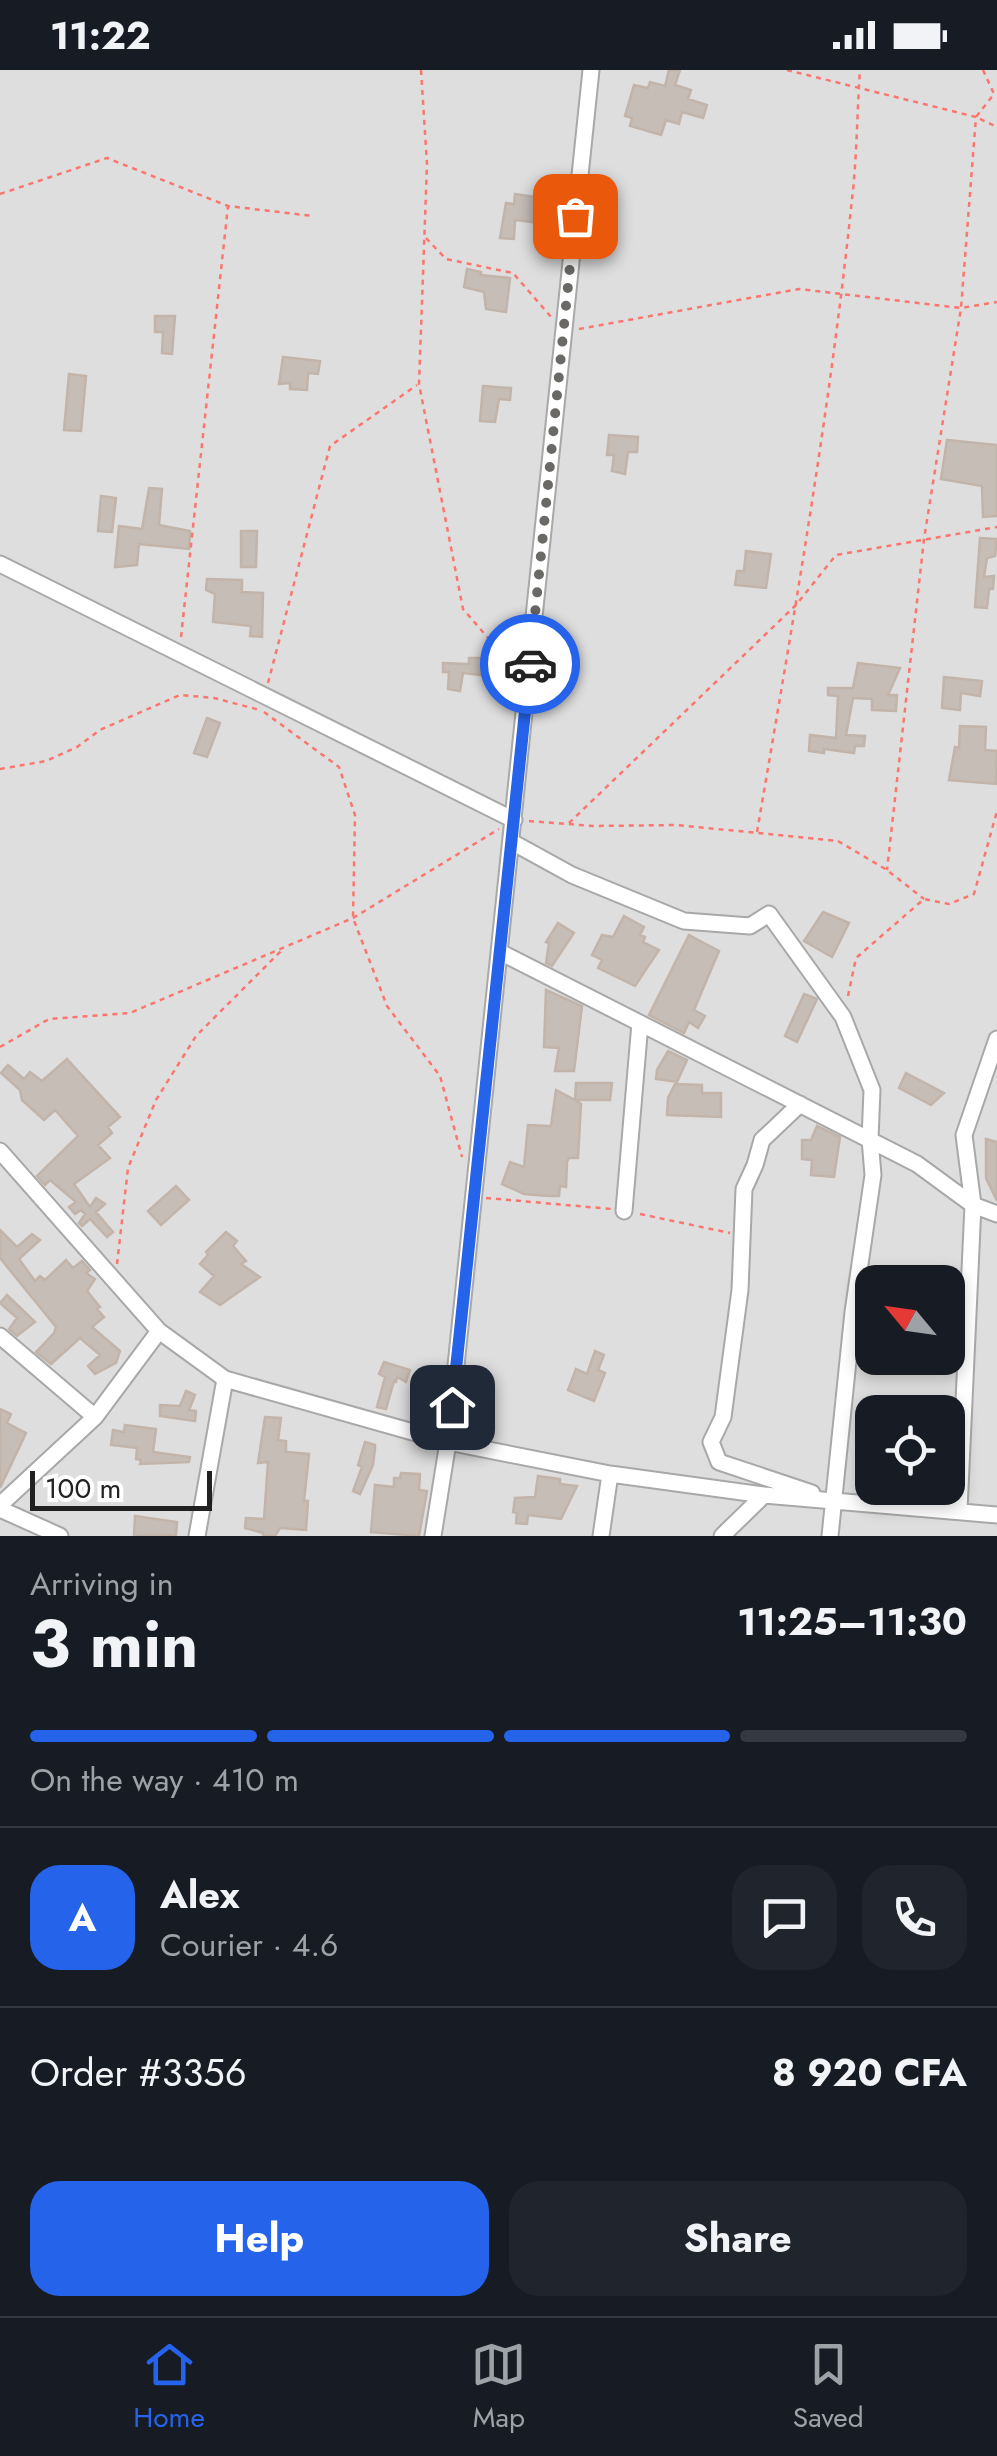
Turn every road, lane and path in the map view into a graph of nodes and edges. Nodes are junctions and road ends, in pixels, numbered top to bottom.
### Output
1 (421, 70) edge
2 (591, 70) edge
3 (788, 70) edge
4 (860, 70) edge
5 (983, 70) edge
6 (858, 88) junction
7 (995, 97) edge
8 (976, 117) junction
9 (997, 127) edge
10 (0, 194) edge
11 (228, 206) junction
12 (313, 216) dead end
13 (424, 236) junction
14 (840, 295) junction
15 (997, 302) edge
16 (961, 308) junction
17 (564, 332) junction
18 (418, 384) junction
19 (997, 527) edge
20 (924, 539) junction
21 (0, 564) edge
22 (796, 605) junction
23 (180, 654) junction
24 (528, 684) junction
25 (264, 704) junction
26 (288, 707) junction
27 (0, 769) edge
28 (997, 811) edge
29 (514, 820) junction
30 (568, 824) junction
31 (756, 834) junction
32 (512, 842) junction
33 (886, 870) junction
34 (924, 899) junction
35 (353, 918) junction
36 (285, 946) junction
37 (500, 952) junction
38 (843, 1017) junction
39 (640, 1022) junction
40 (997, 1038) edge
41 (0, 1048) edge
42 (800, 1104) junction
43 (870, 1139) junction
44 (0, 1151) edge
45 (465, 1166) dead end
46 (474, 1196) junction
47 (973, 1205) junction
48 (624, 1210) junction
49 (997, 1214) edge
50 (743, 1235) junction
51 (115, 1280) junction
52 (158, 1330) junction
53 (0, 1336) edge
54 (225, 1379) junction
55 (95, 1417) junction
56 (448, 1442) junction
57 (610, 1474) junction
58 (764, 1495) junction
59 (835, 1501) junction
60 (0, 1507) edge
61 (960, 1510) junction
62 (997, 1515) edge
63 (60, 1536) edge
64 (197, 1536) edge
65 (434, 1536) edge
66 (601, 1536) edge
67 (722, 1536) edge
68 (830, 1536) edge

1 - 13 path
2 - 17 street
3 - 6 path
4 - 6 path
5 - 7 path
6 - 8 path
6 - 14 path
7 - 8 path
8 - 9 path
8 - 16 path
10 - 11 path
11 - 12 path
11 - 23 path
13 - 17 path
13 - 18 path
14 - 16 path
14 - 17 path
14 - 22 path
15 - 16 path
16 - 20 path
17 - 24 street
18 - 24 path
18 - 25 path
19 - 20 path
20 - 22 path
20 - 33 path
21 - 23 street
22 - 30 path
22 - 31 path
23 - 25 street
24 - 29 street
25 - 26 street
25 - 26 path
25 - 27 path
25 - 35 path
26 - 29 street
28 - 34 path
29 - 30 path
29 - 32 street
29 - 35 path
30 - 31 path
31 - 33 path
32 - 37 street
32 - 38 street
33 - 34 path
34 - 38 path
35 - 36 path
35 - 45 path
36 - 41 path
36 - 51 path
37 - 39 street
37 - 46 street
38 - 43 street
39 - 42 street
39 - 48 street
40 - 47 street
42 - 43 street
42 - 50 street
43 - 47 street
43 - 59 street
44 - 51 street
46 - 48 path
46 - 56 street
47 - 49 street
47 - 61 street
48 - 50 path
50 - 59 street
51 - 52 street
52 - 54 street
52 - 55 street
53 - 55 street
54 - 56 street
54 - 64 street
55 - 60 street
56 - 57 street
56 - 65 street
57 - 58 street
57 - 66 street
58 - 59 street
58 - 67 street
59 - 61 street
59 - 68 street
60 - 63 street
61 - 62 street

